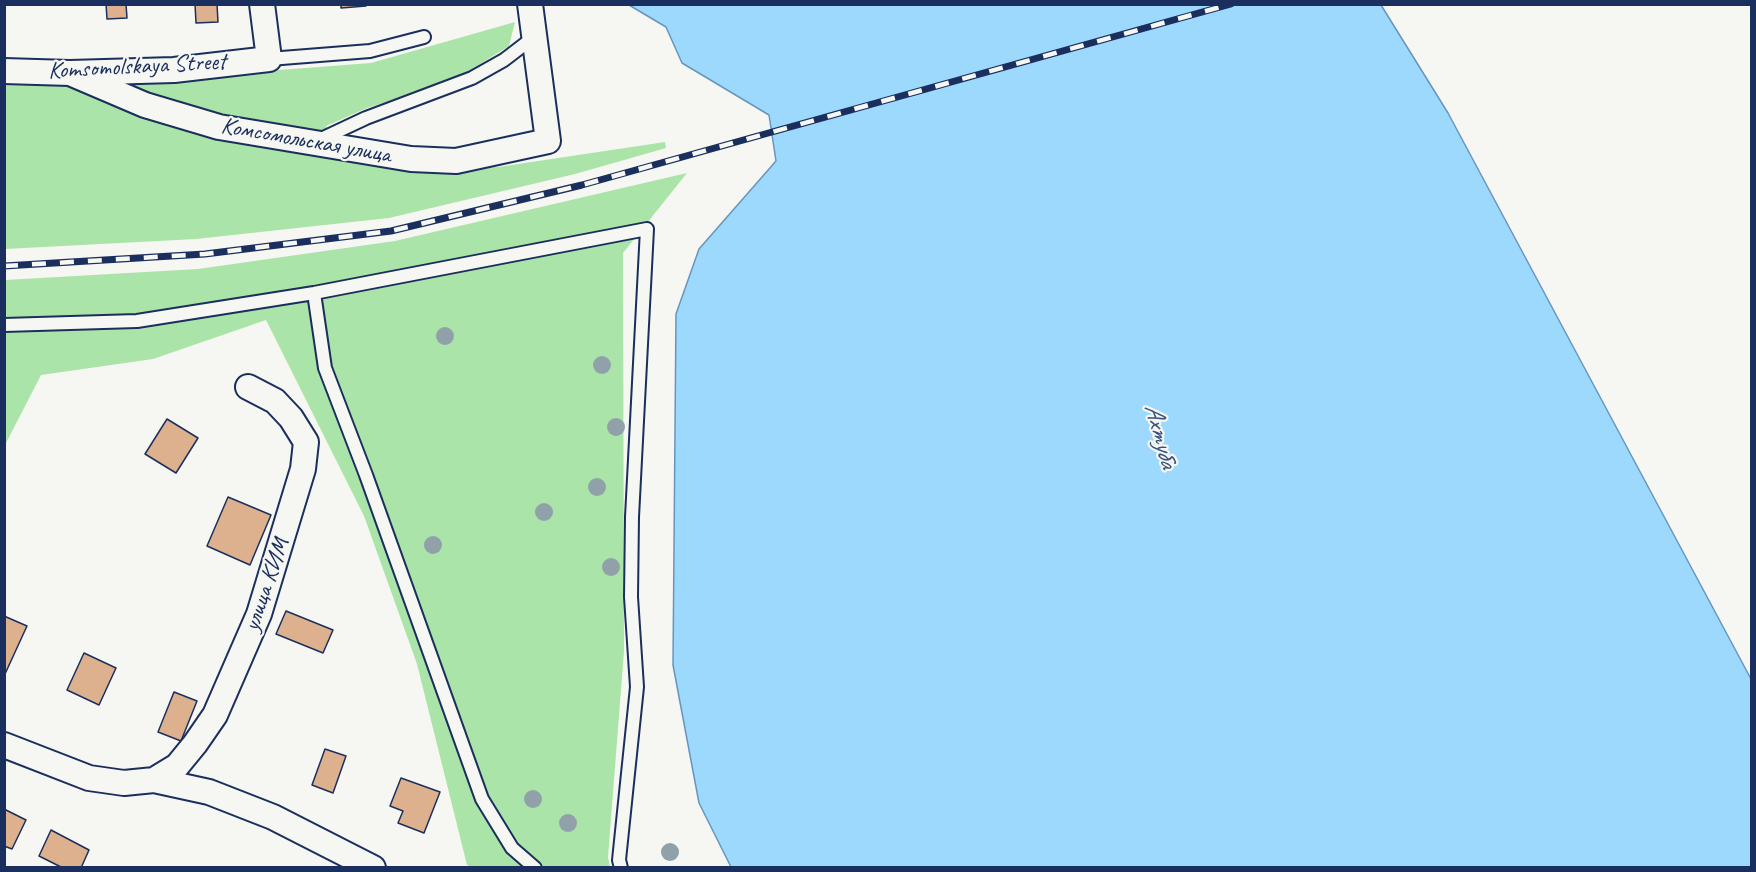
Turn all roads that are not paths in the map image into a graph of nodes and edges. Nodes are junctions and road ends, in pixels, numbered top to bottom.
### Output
1 (262, 4) edge
2 (530, 4) edge
3 (424, 37) dead end
4 (534, 38) junction
5 (269, 59) junction
6 (4, 70) edge
7 (70, 73) junction
8 (313, 143) junction
9 (314, 293) junction
10 (4, 325) edge
11 (248, 387) dead end
12 (6, 749) edge
13 (154, 780) junction
14 (373, 867) edge
15 (536, 867) edge
16 (621, 867) edge

1 - 5 street
2 - 4 street
3 - 5 lane
4 - 8 lane
4 - 8 street, Комсомольская улица
5 - 7 street, Komsomolskaya Street
6 - 7 street, Komsomolskaya Street
7 - 8 street, Комсомольская улица
9 - 10 lane
9 - 15 lane
9 - 16 lane
11 - 13 street, улица КИМ
12 - 13 street, улица КИМ
13 - 14 street, улица КИМ

